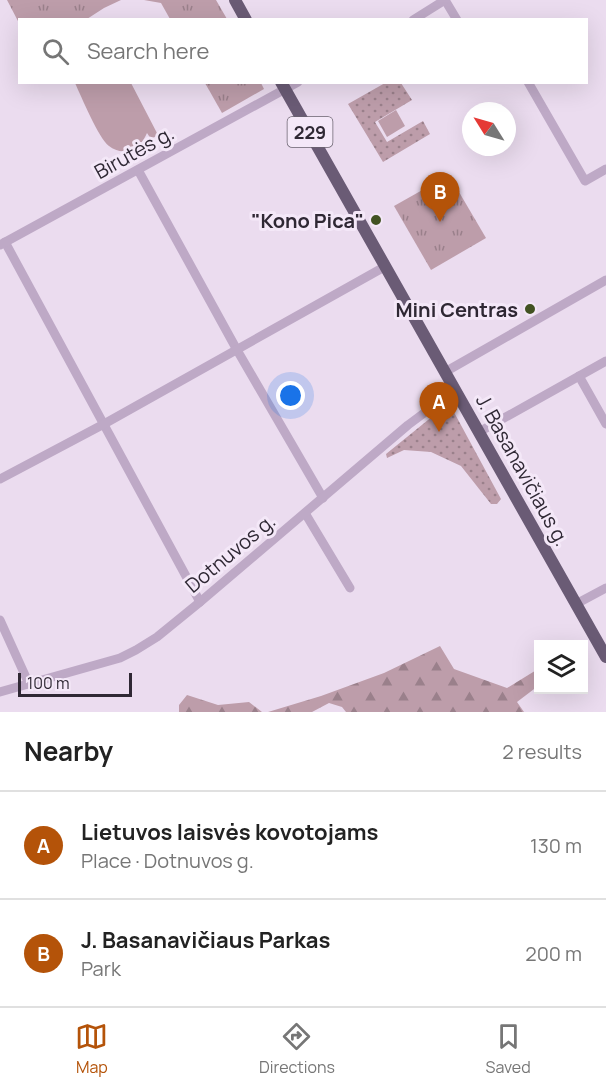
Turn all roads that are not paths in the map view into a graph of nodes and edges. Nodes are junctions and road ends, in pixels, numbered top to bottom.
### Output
1 (235, 0) edge
2 (445, 0) edge
3 (245, 18) edge
4 (416, 18) edge
5 (456, 18) edge
6 (529, 84) edge
7 (283, 86) edge
8 (606, 169) edge
9 (138, 170) junction
10 (3, 244) edge
11 (386, 266) junction
12 (606, 280) edge
13 (237, 350) junction
14 (606, 361) edge
15 (445, 372) junction
16 (579, 376) junction
17 (455, 390) junction
18 (104, 424) junction
19 (606, 424) edge
20 (479, 432) junction
21 (0, 479) edge
22 (323, 498) junction
23 (305, 513) junction
24 (350, 588) dead end
25 (606, 588) edge
26 (200, 602) junction
27 (576, 604) junction
28 (0, 620) edge
29 (606, 657) edge
30 (29, 684) junction
31 (0, 692) edge

1 - 3 main road
2 - 4 street
2 - 5 street
6 - 8 street
7 - 9 street, Birutės g.
7 - 11 main road, J. Basanavičiaus g. / 229
9 - 10 street, Birutės g.
9 - 13 street
10 - 18 street
11 - 13 street
11 - 15 main road, J. Basanavičiaus g. / 229
12 - 15 street
13 - 18 street
13 - 22 street
14 - 16 street
15 - 17 main road, J. Basanavičiaus g. / 229
16 - 19 street
16 - 20 street
17 - 20 main road, J. Basanavičiaus g. / 229
17 - 22 street, Dotnuvos g.
18 - 21 street
18 - 26 street
20 - 27 main road, J. Basanavičiaus g. / 229
22 - 23 street, Dotnuvos g.
23 - 24 street
23 - 26 street, Dotnuvos g.
25 - 27 street
26 - 30 street, Dotnuvos g.
27 - 29 main road, J. Basanavičiaus g. / 229
28 - 30 street
30 - 31 street, Dotnuvos g.

